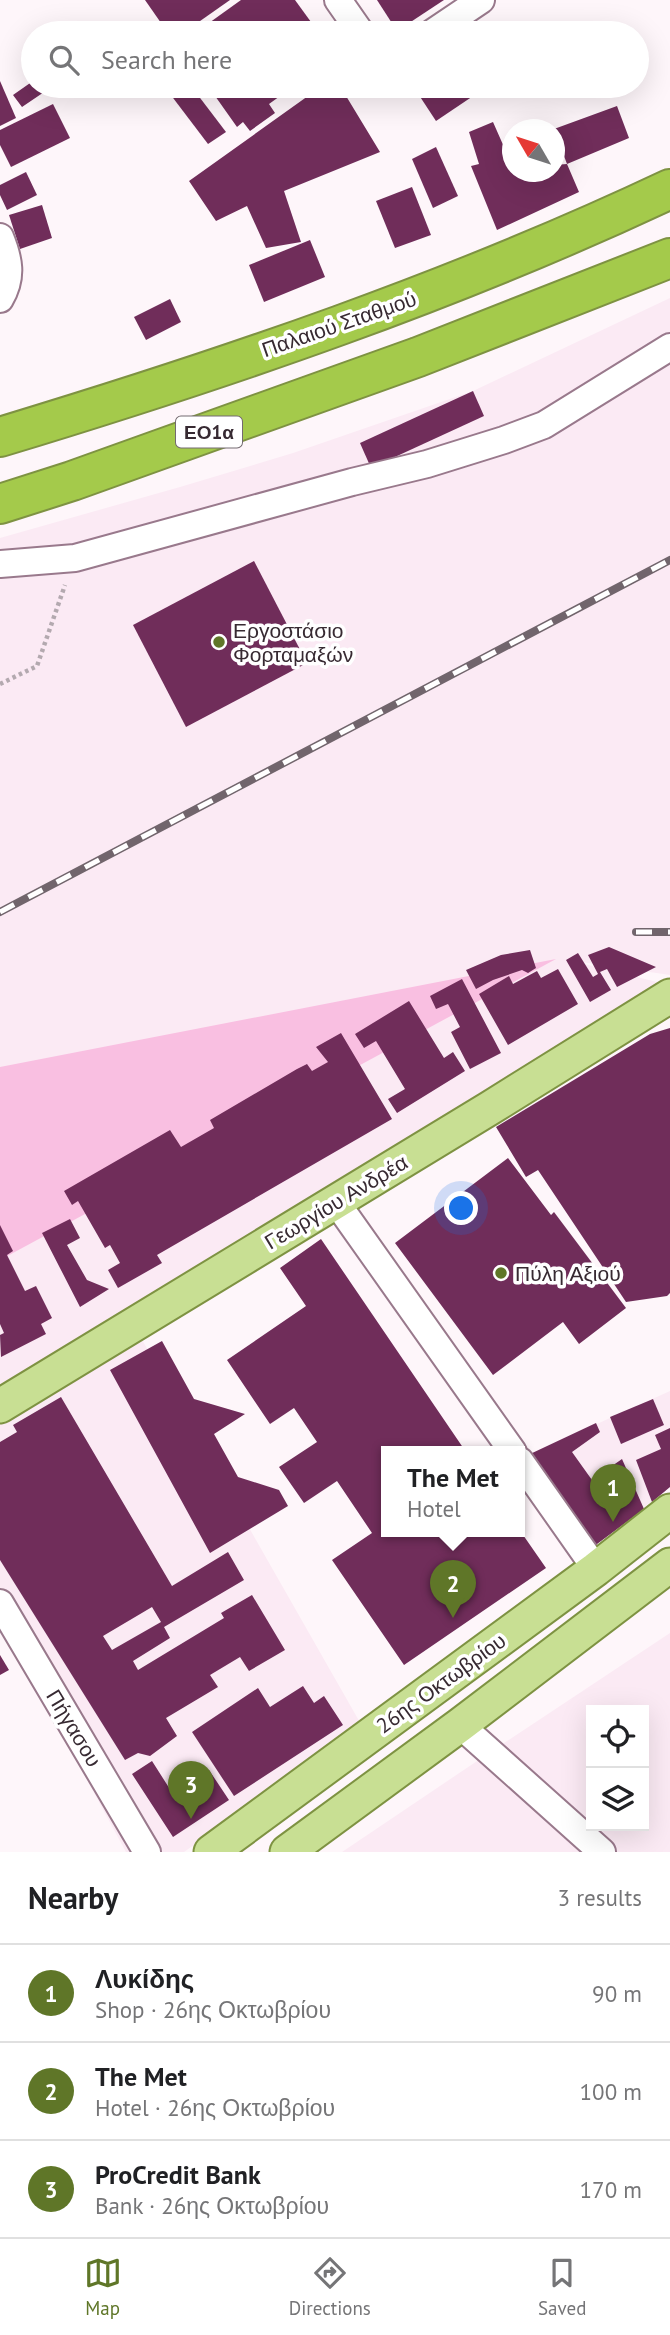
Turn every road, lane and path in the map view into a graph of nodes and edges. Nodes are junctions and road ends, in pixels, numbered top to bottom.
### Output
1 (338, 0) edge
2 (481, 0) edge
3 (352, 21) edge
4 (450, 21) edge
5 (670, 189) edge
6 (0, 237) edge
7 (670, 257) edge
8 (0, 299) edge
9 (670, 347) edge
10 (0, 437) edge
11 (0, 504) edge
12 (75, 558) junction
13 (0, 564) edge
14 (0, 684) edge
15 (670, 996) edge
16 (336, 1202) junction
17 (0, 1406) edge
18 (509, 1446) edge
19 (525, 1468) edge
20 (670, 1511) edge
21 (670, 1565) edge
22 (596, 1569) junction
23 (0, 1603) edge
24 (460, 1725) junction
25 (289, 1851) edge
26 (147, 1852) edge
27 (211, 1852) edge
28 (602, 1852) edge

1 - 3 street
2 - 4 street
5 - 10 highway, Παλαιού Σταθμού
6 - 8 street
7 - 11 highway, ΕΟ1α
9 - 12 street
12 - 13 street
12 - 14 path
15 - 16 main road, Γεωργίου Ανδρέα
16 - 17 main road, Γεωργίου Ανδρέα
16 - 18 street
19 - 22 street
20 - 22 main road, 26ης Οκτωβρίου
21 - 24 main road, 26ης Οκτωβρίου
22 - 27 main road, 26ης Οκτωβρίου
23 - 26 street, Πήγασου
24 - 25 main road, 26ης Οκτωβρίου
24 - 28 street

